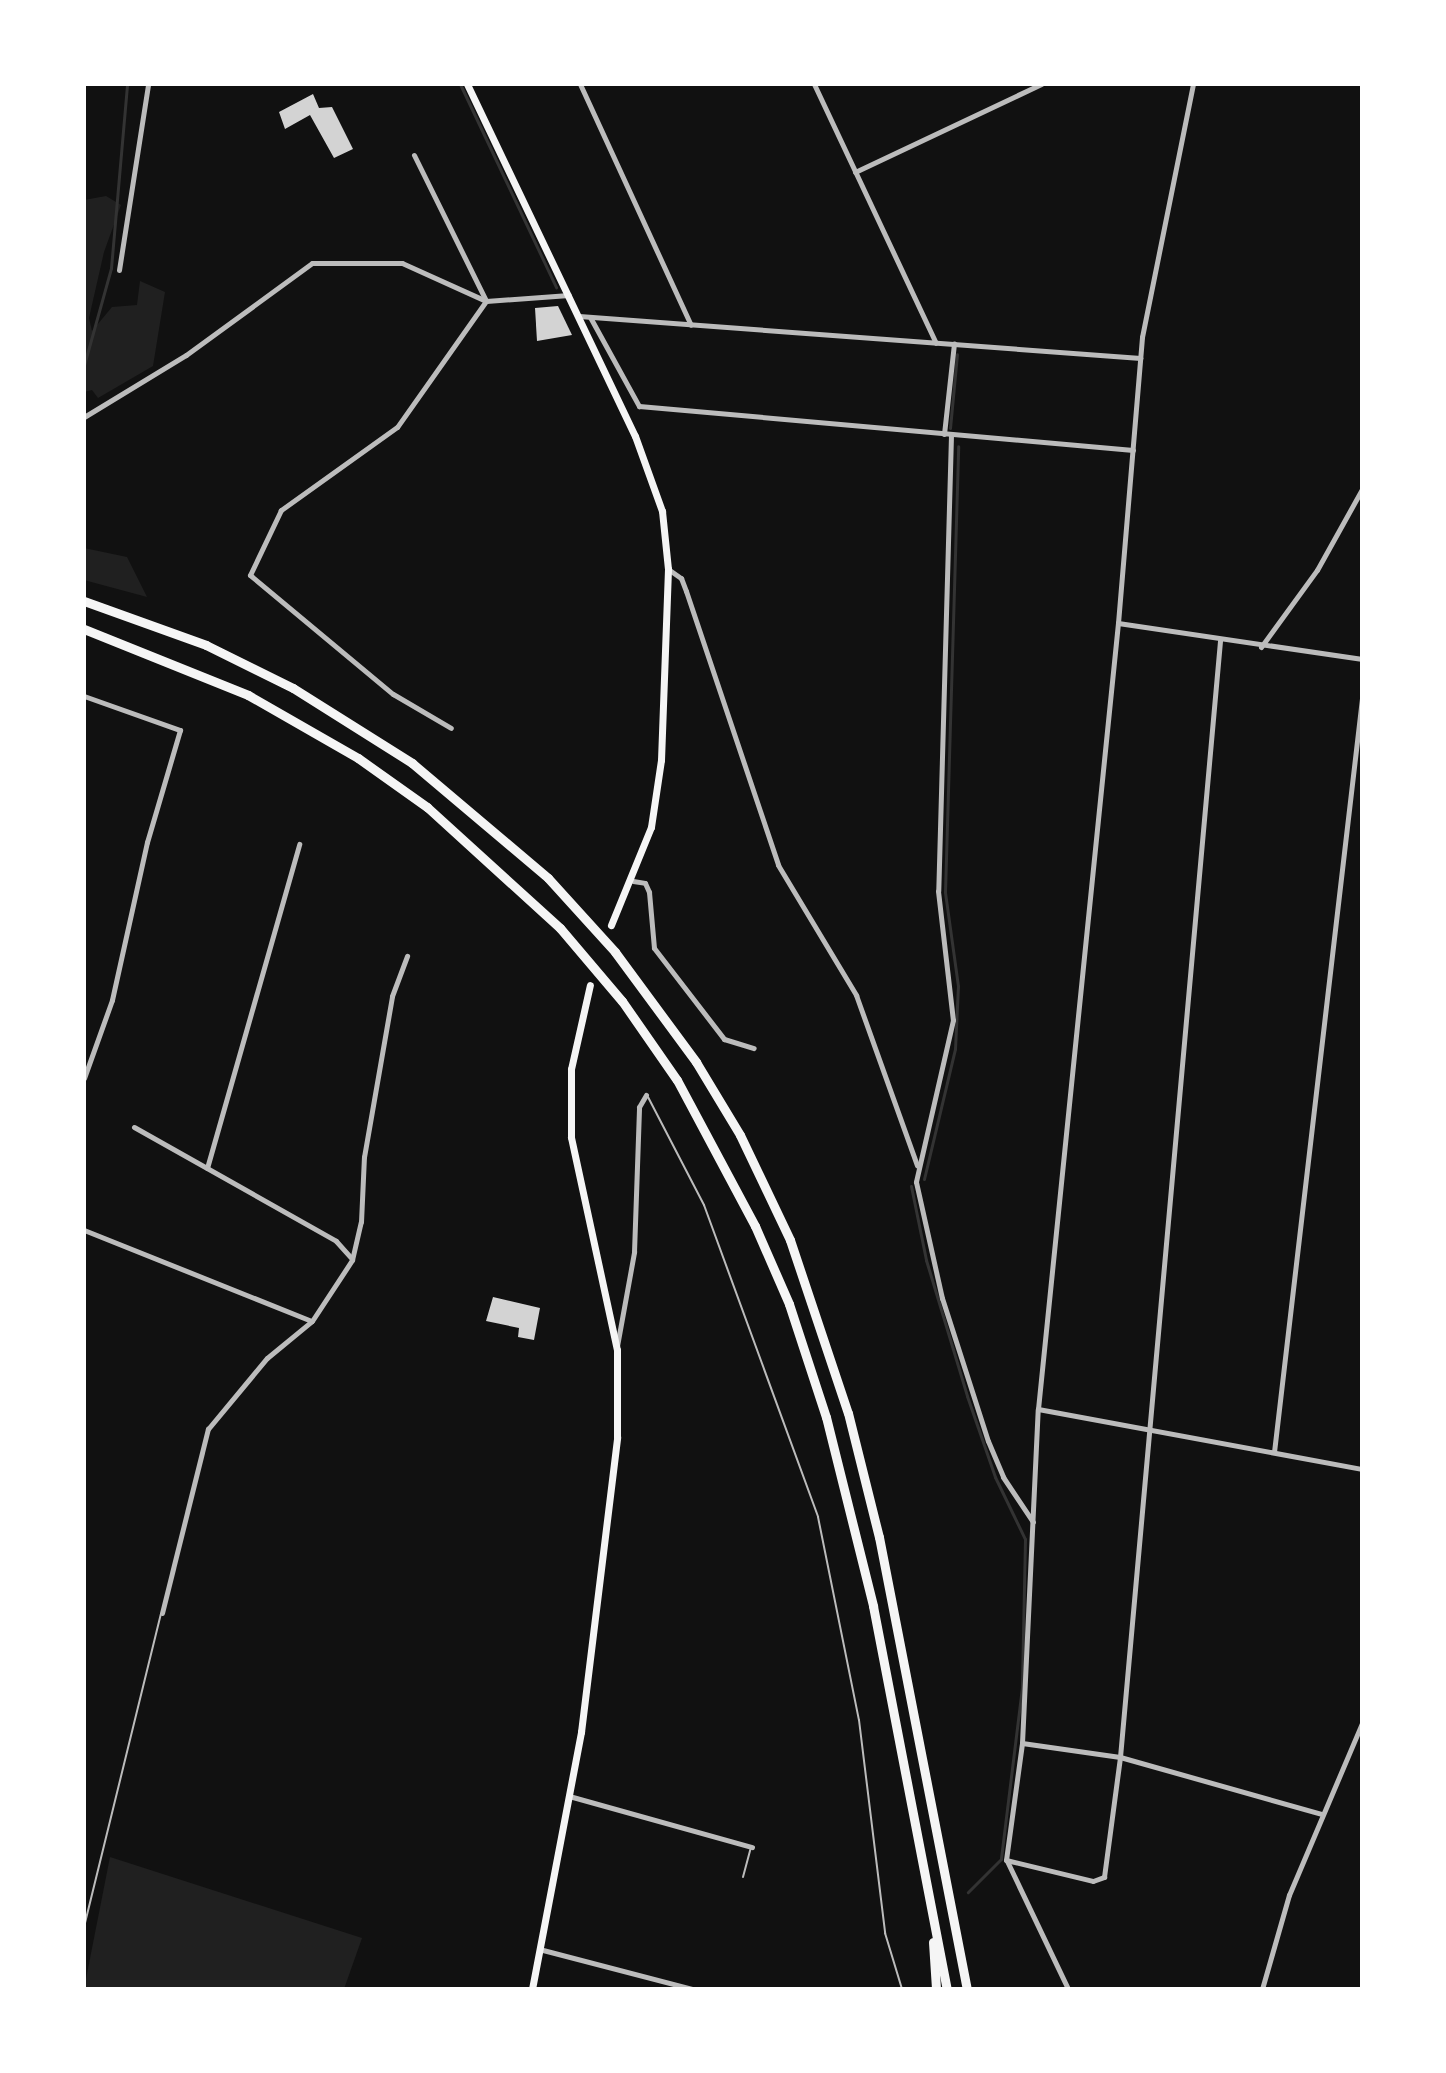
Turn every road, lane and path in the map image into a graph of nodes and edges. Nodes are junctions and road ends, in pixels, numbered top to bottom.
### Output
1 (148, 84) edge
2 (467, 84) edge
3 (580, 84) edge
4 (814, 84) edge
5 (1041, 84) edge
6 (1193, 84) edge
7 (414, 155) dead end
8 (855, 172) junction
9 (119, 270) dead end
10 (569, 295) junction
11 (486, 301) junction
12 (579, 316) junction
13 (590, 317) junction
14 (691, 325) junction
15 (936, 343) junction
16 (954, 344) junction
17 (1140, 358) junction
18 (84, 417) edge
19 (948, 435) junction
20 (1133, 450) junction
21 (1362, 489) edge
22 (668, 569) junction
23 (84, 601) edge
24 (1118, 623) junction
25 (84, 629) edge
26 (1220, 640) junction
27 (1261, 647) junction
28 (1362, 659) edge
29 (84, 696) edge
30 (1362, 698) edge
31 (451, 728) dead end
32 (299, 844) dead end
33 (633, 881) junction
34 (611, 925) dead end
35 (407, 956) dead end
36 (590, 985) dead end
37 (754, 1048) dead end
38 (84, 1078) edge
39 (646, 1095) joint
40 (134, 1127) dead end
41 (918, 1167) junction
42 (207, 1168) junction
43 (84, 1230) edge
44 (352, 1260) junction
45 (312, 1321) junction
46 (617, 1350) junction
47 (1038, 1409) junction
48 (1150, 1429) junction
49 (1274, 1452) junction
50 (1362, 1469) edge
51 (1033, 1523) junction
52 (162, 1613) joint
53 (1362, 1723) edge
54 (1022, 1743) junction
55 (1120, 1757) junction
56 (569, 1796) junction
57 (1322, 1814) junction
58 (752, 1847) joint
59 (1006, 1860) junction
60 (743, 1877) dead end
61 (930, 1899) junction
62 (84, 1927) edge
63 (539, 1949) junction
64 (532, 1989) edge
65 (693, 1989) edge
66 (902, 1989) edge
67 (936, 1989) edge
68 (947, 1989) edge
69 (967, 1989) edge
70 (1068, 1989) edge
71 (1262, 1989) edge

1 - 9 street
2 - 10 main road
3 - 14 street
4 - 8 street
5 - 8 street
6 - 17 street
7 - 11 street
8 - 15 street
10 - 11 street
10 - 12 main road
11 - 18 street
11 - 31 street
12 - 13 street
12 - 22 main road
13 - 14 street
13 - 19 street
14 - 15 street
15 - 16 street
16 - 17 street
16 - 19 street
17 - 20 street
19 - 20 street
19 - 41 street
20 - 24 street
21 - 27 street
22 - 33 main road
22 - 41 street
23 - 69 highway
24 - 26 street
24 - 47 street
25 - 61 highway
26 - 27 street
26 - 48 street
27 - 28 street
29 - 38 street
30 - 49 street
32 - 42 street
33 - 34 main road
33 - 37 street
35 - 44 street
36 - 46 main road
39 - 46 street
39 - 66 lane
40 - 42 street
41 - 51 street
42 - 44 street
43 - 45 street
44 - 45 street
45 - 52 street
46 - 56 main road
47 - 48 street
47 - 51 street
48 - 49 street
48 - 55 street
49 - 50 street
51 - 54 street
52 - 62 lane
53 - 57 street
54 - 55 street
54 - 59 street
55 - 57 street
55 - 59 street
56 - 58 street
56 - 63 main road
57 - 71 street
58 - 60 lane
59 - 70 street
61 - 67 highway
61 - 68 highway
63 - 64 main road
63 - 65 street

